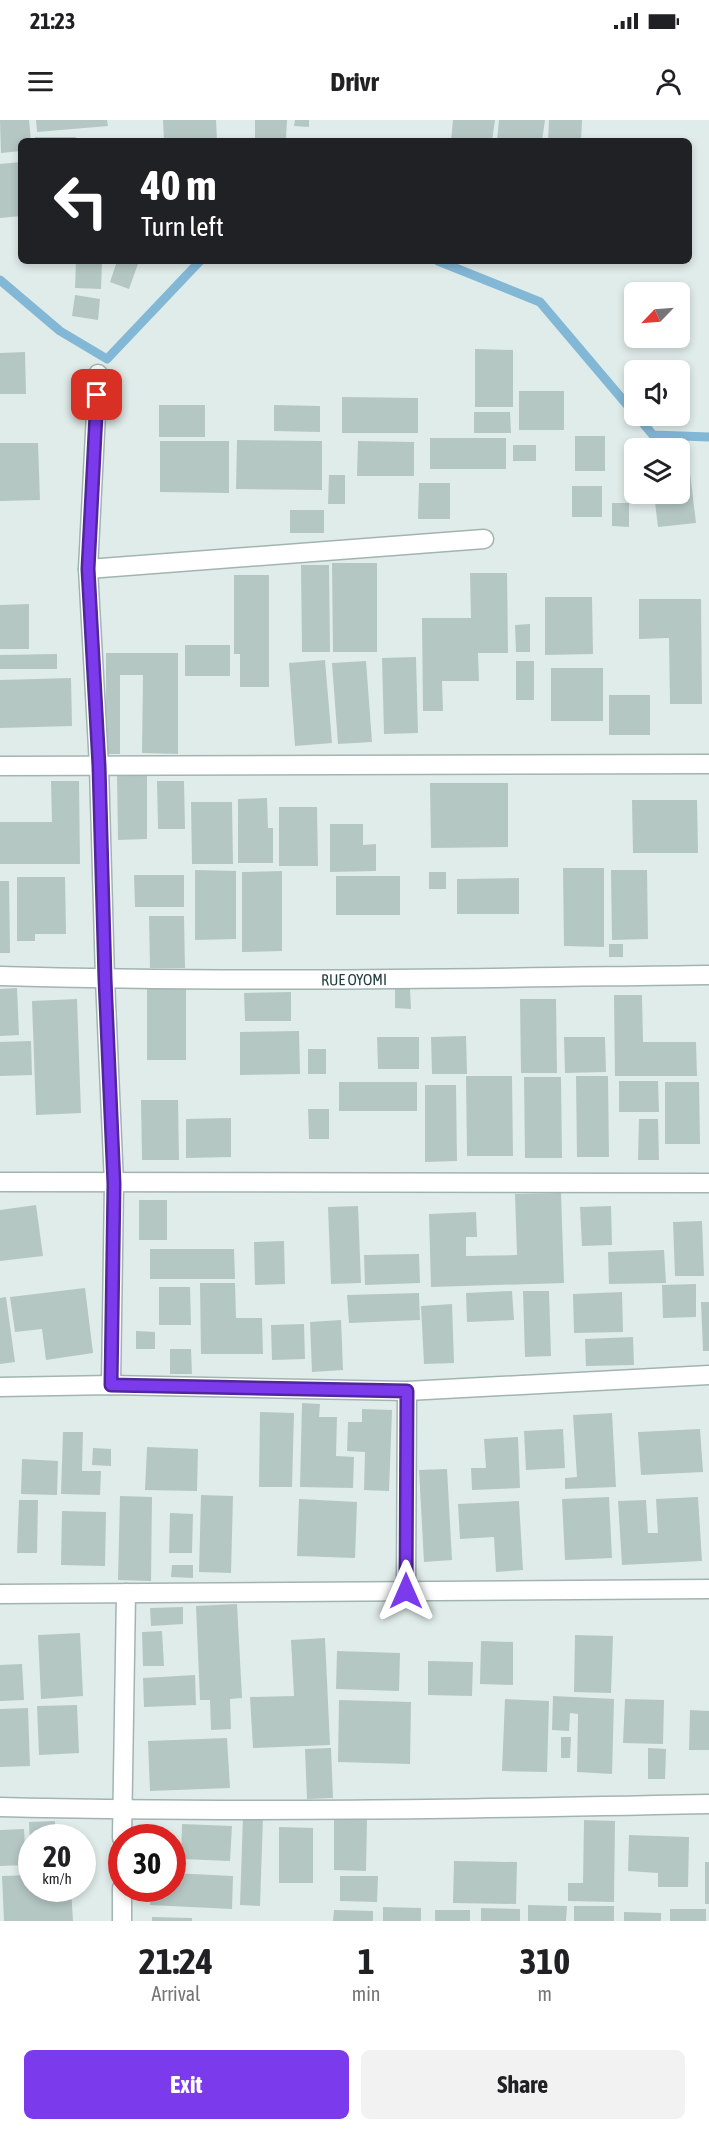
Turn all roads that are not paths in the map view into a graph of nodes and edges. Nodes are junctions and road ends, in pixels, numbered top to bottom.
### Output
1 (98, 374) dead end
2 (484, 539) dead end
3 (88, 569) junction
4 (709, 764) edge
5 (0, 766) edge
6 (99, 766) junction
7 (709, 975) edge
8 (0, 976) edge
9 (105, 979) junction
10 (0, 1182) edge
11 (709, 1183) edge
12 (114, 1184) junction
13 (709, 1375) edge
14 (111, 1385) junction
15 (0, 1387) edge
16 (407, 1391) junction
17 (709, 1589) edge
18 (406, 1591) junction
19 (126, 1593) junction
20 (0, 1594) edge
21 (709, 1804) edge
22 (0, 1807) edge
23 (123, 1810) junction
24 (122, 1824) edge
25 (122, 1902) edge
26 (122, 1921) edge

1 - 3 street
2 - 3 street
3 - 6 street
4 - 6 street
5 - 6 street
6 - 9 street
7 - 9 street, RUE OYOMI
8 - 9 street, RUE OYOMI
9 - 12 street
10 - 12 street
11 - 12 street
12 - 14 street
13 - 16 street
14 - 15 street
14 - 16 street
16 - 18 street
17 - 18 street
18 - 19 street
19 - 20 street
19 - 23 street
21 - 23 street
22 - 23 street
23 - 24 street
25 - 26 street

